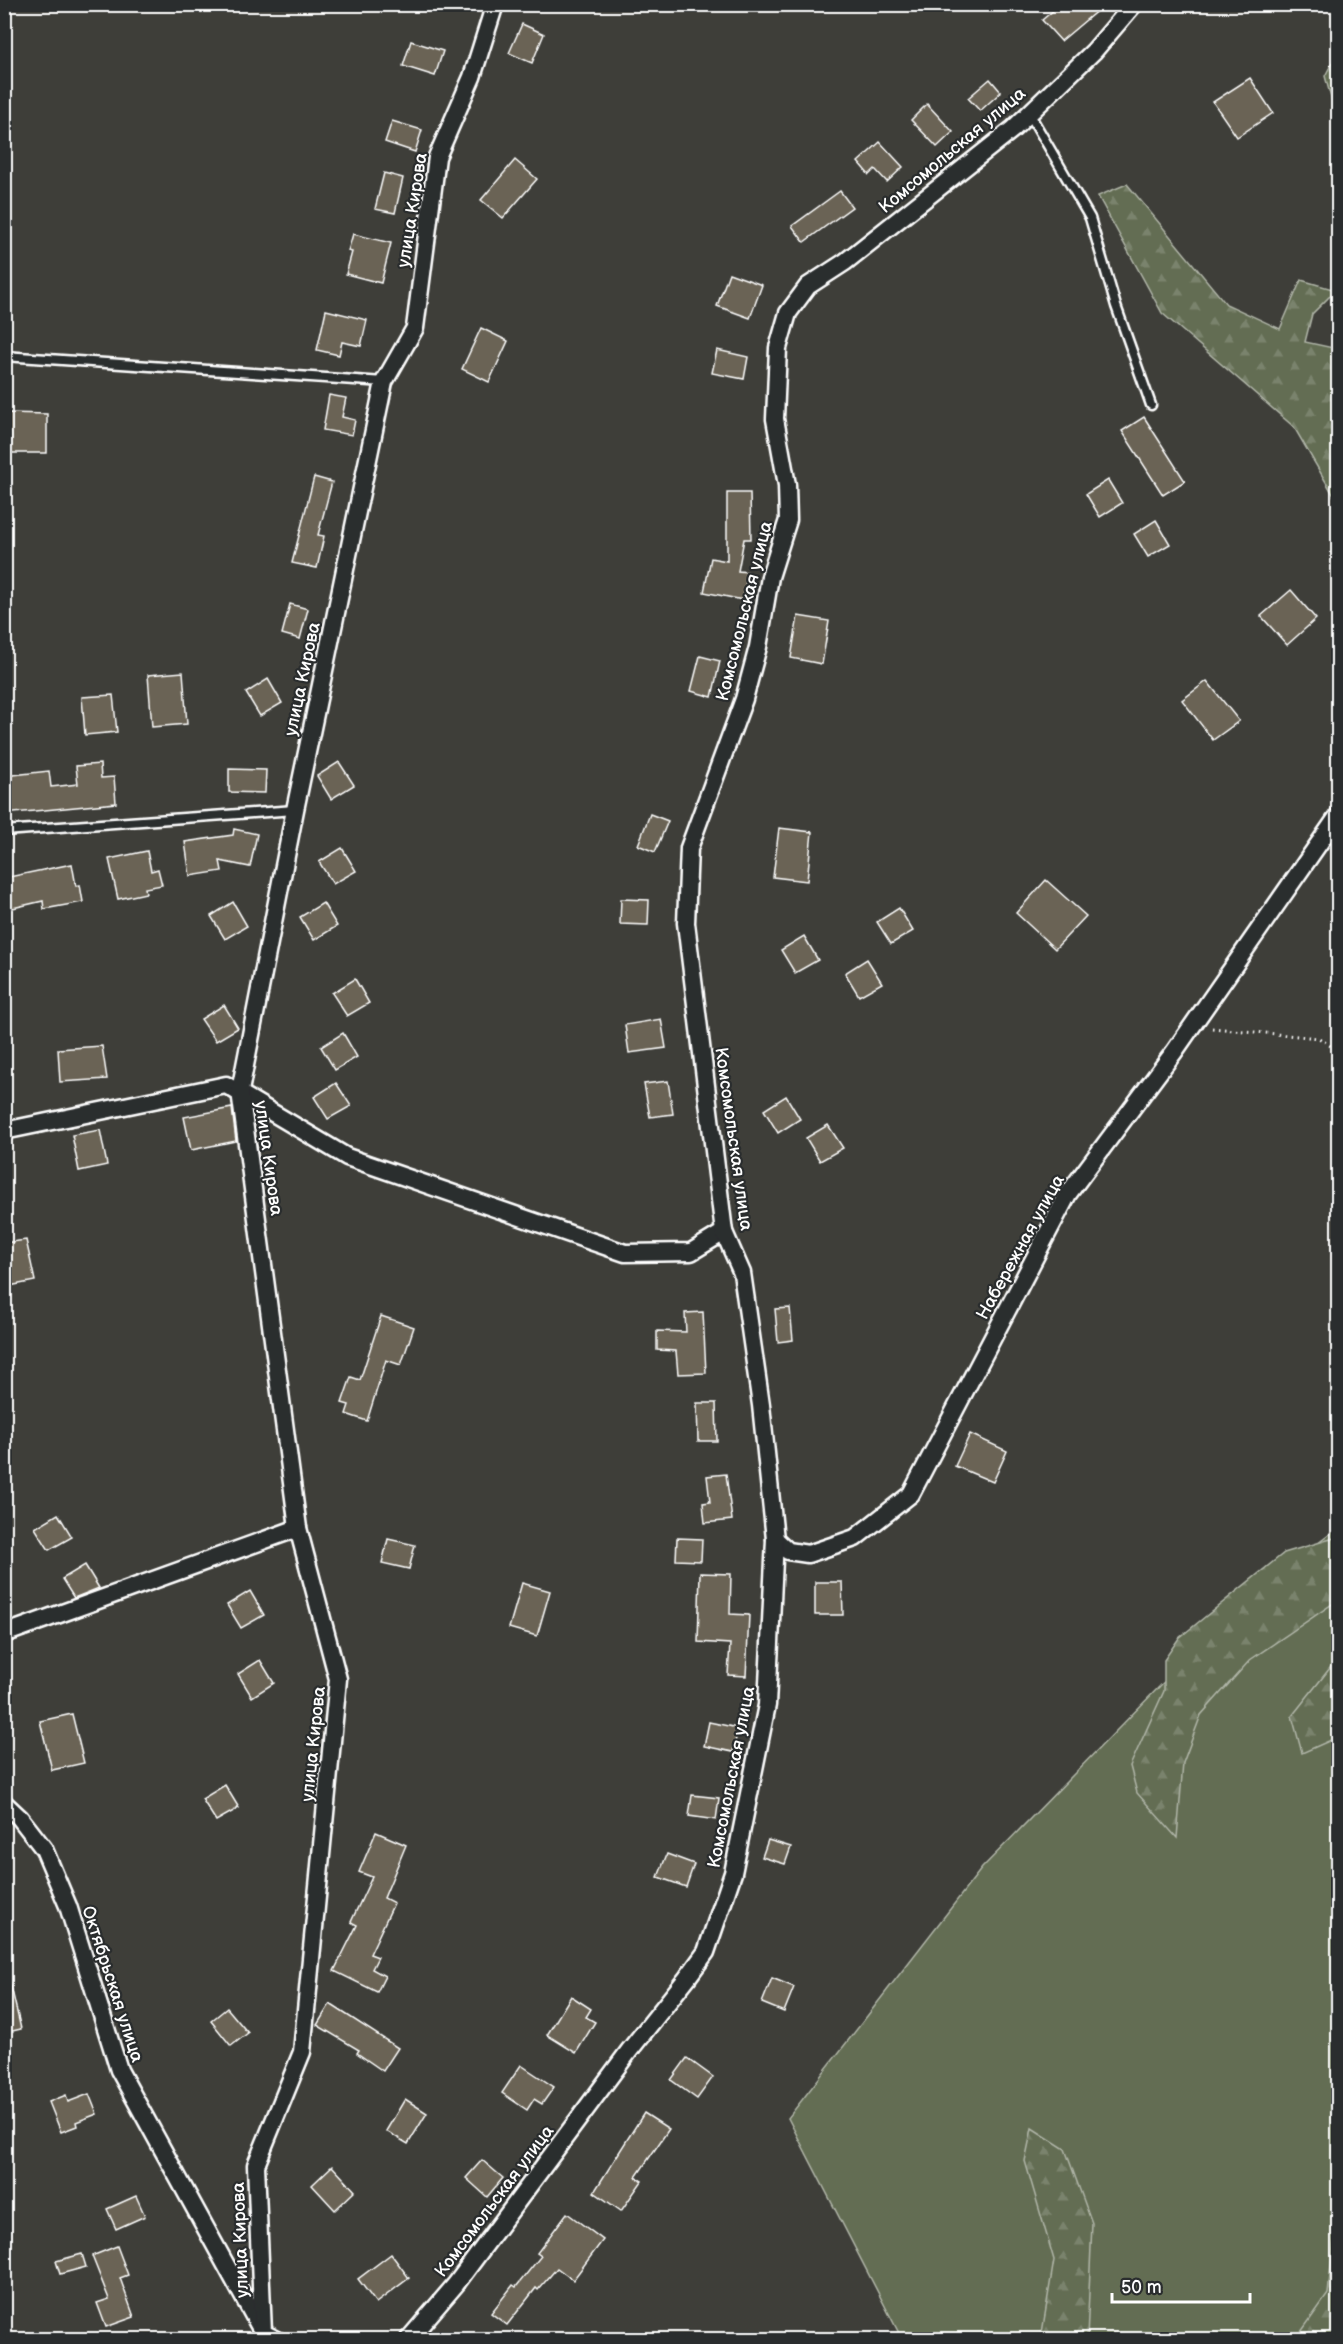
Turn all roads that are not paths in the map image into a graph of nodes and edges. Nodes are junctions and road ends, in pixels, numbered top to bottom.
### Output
1 (495, 4) edge
2 (1134, 4) edge
3 (1029, 113) junction
4 (4, 356) edge
5 (384, 382) junction
6 (1151, 405) dead end
7 (295, 810) junction
8 (1338, 816) edge
9 (4, 831) edge
10 (240, 1091) junction
11 (4, 1131) edge
12 (724, 1232) junction
13 (298, 1528) junction
14 (776, 1539) junction
15 (4, 1634) edge
16 (4, 1803) edge
17 (269, 2337) edge
18 (408, 2340) edge

1 - 5 street, улица Кирова
2 - 3 street, Комсомольская улица
3 - 6 lane
3 - 12 street, Комсомольская улица
4 - 5 lane
5 - 7 street, улица Кирова
7 - 9 lane
7 - 10 street, улица Кирова
8 - 14 street, Набережная улица
10 - 11 street
10 - 12 street
10 - 13 street, улица Кирова
12 - 14 street, Комсомольская улица
13 - 15 street
13 - 17 street, улица Кирова
14 - 18 street, Комсомольская улица
16 - 17 street, Октябрьская улица

